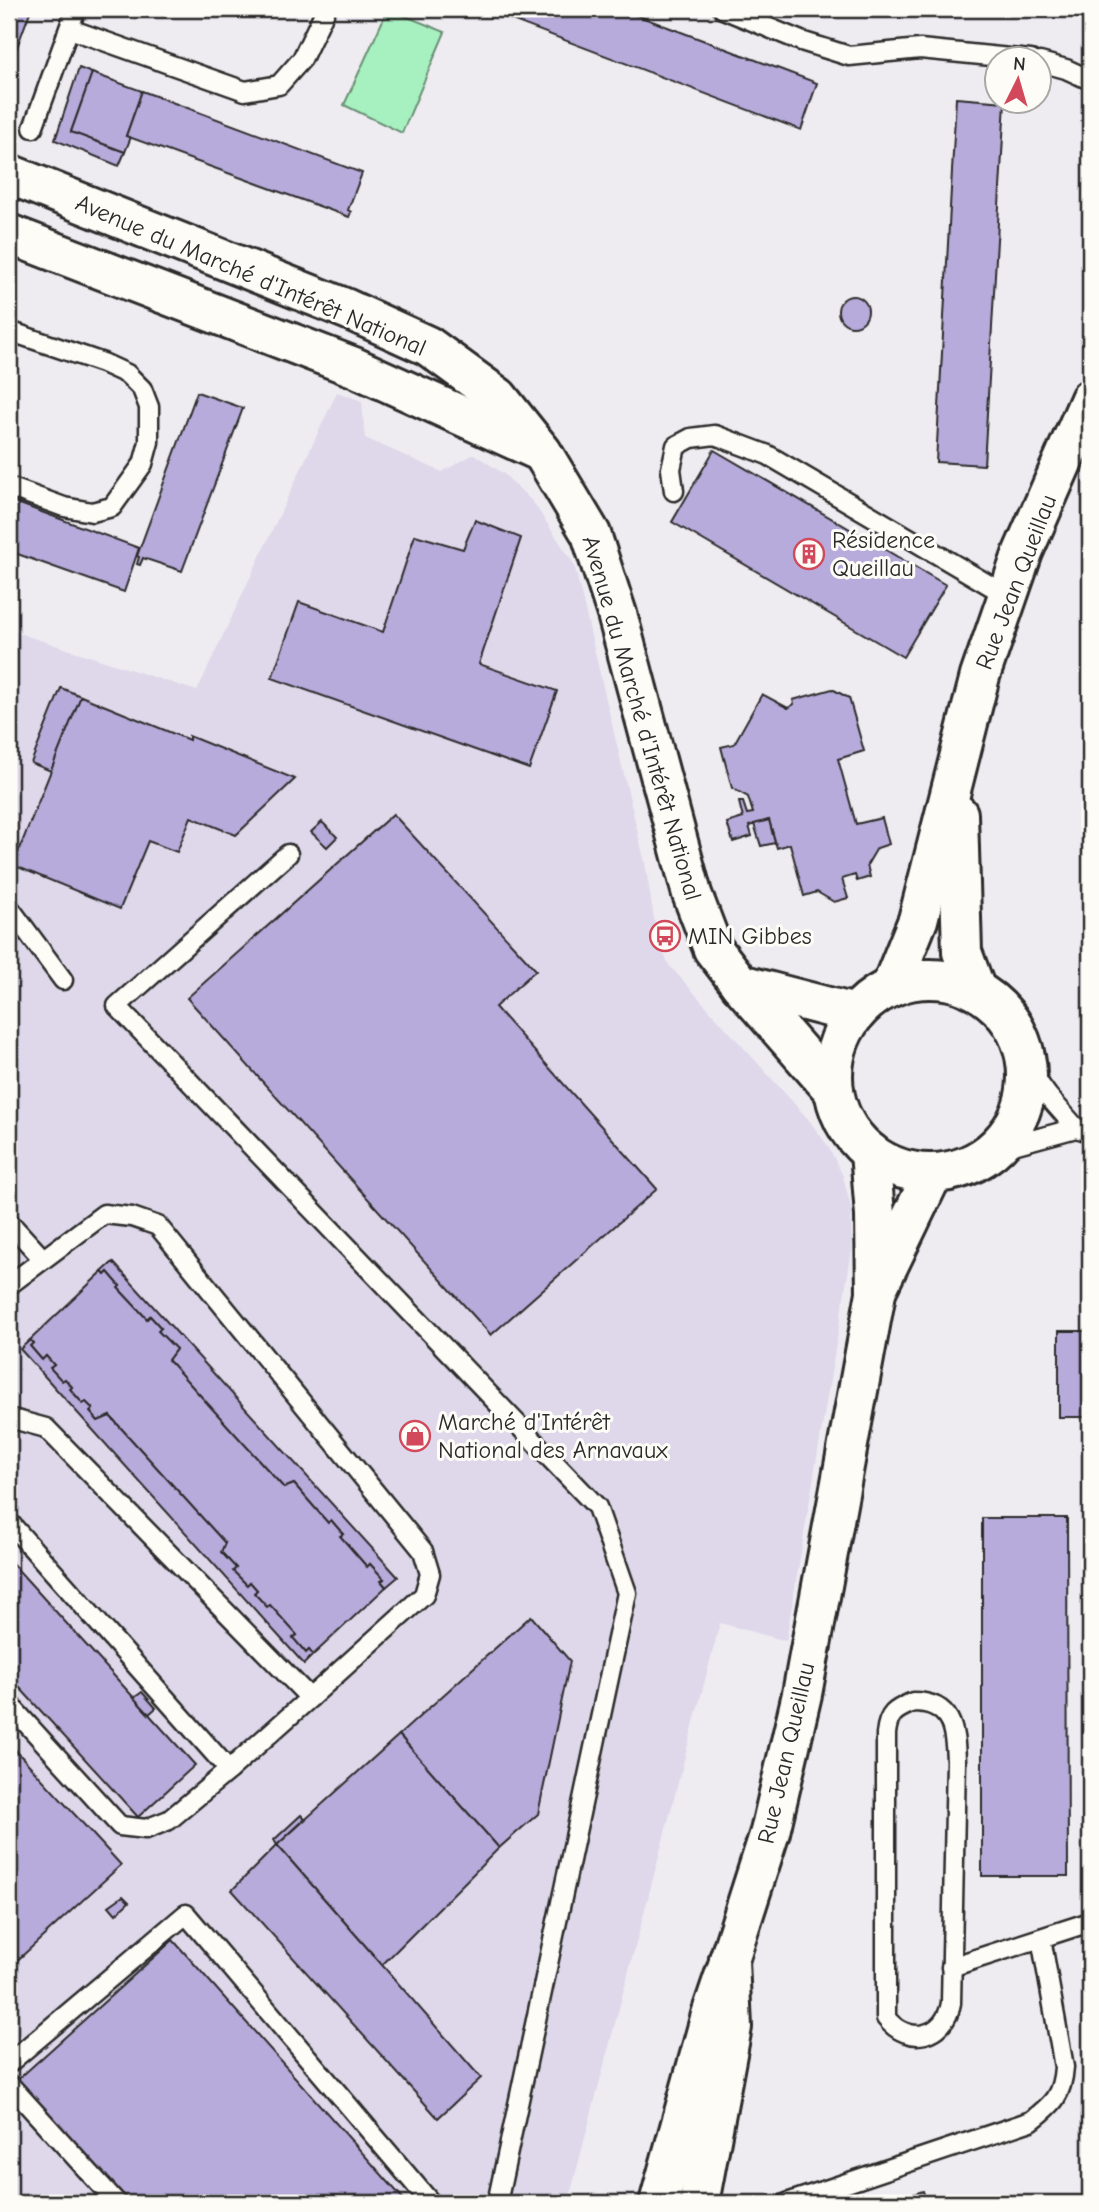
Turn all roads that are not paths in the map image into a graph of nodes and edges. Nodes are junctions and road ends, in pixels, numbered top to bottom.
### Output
1 (76, 9) edge
2 (326, 9) edge
3 (723, 9) edge
4 (70, 29) junction
5 (984, 56) edge
6 (1054, 66) edge
7 (1090, 79) edge
8 (33, 128) dead end
9 (9, 174) edge
10 (9, 234) edge
11 (9, 331) edge
12 (1090, 399) edge
13 (542, 453) junction
14 (9, 487) edge
15 (674, 491) dead end
16 (1008, 596) junction
17 (957, 770) junction
18 (288, 854) dead end
19 (9, 906) edge
20 (63, 980) dead end
21 (740, 984) junction
22 (891, 987) junction
23 (976, 990) junction
24 (855, 1014) junction
25 (1027, 1067) junction
26 (834, 1091) junction
27 (1083, 1130) edge
28 (992, 1151) junction
29 (870, 1152) junction
30 (933, 1173) junction
31 (9, 1222) edge
32 (43, 1259) junction
33 (9, 1285) edge
34 (876, 1293) junction
35 (9, 1418) edge
36 (9, 1522) edge
37 (310, 1698) junction
38 (9, 1704) edge
39 (229, 1770) junction
40 (1090, 1922) edge
41 (1041, 1938) junction
42 (729, 1960) junction
43 (951, 1967) junction
44 (9, 2063) edge
45 (9, 2084) edge
46 (117, 2203) edge
47 (431, 2203) edge
48 (497, 2203) edge
49 (659, 2203) edge
50 (699, 2203) edge
51 (787, 2203) edge

1 - 4 lane
2 - 4 lane
3 - 5 lane
4 - 8 lane
6 - 7 lane
9 - 13 main road, Avenue du Marché d'Intérêt National
10 - 13 main road, Avenue du Marché d'Intérêt National
11 - 14 lane
12 - 16 main road, Rue Jean Queillau
13 - 21 main road, Avenue du Marché d'Intérêt National
15 - 16 lane
16 - 17 main road, Rue Jean Queillau
17 - 22 main road, Rue Jean Queillau
17 - 23 main road, Rue Jean Queillau
18 - 48 lane
19 - 20 lane
21 - 24 main road
21 - 26 main road, Avenue du Marché d'Intérêt National
22 - 23 main road
22 - 24 main road
23 - 25 main road
24 - 26 main road
25 - 27 lane
25 - 28 main road
26 - 29 main road
27 - 28 lane
28 - 30 main road
29 - 30 main road
29 - 34 main road, Rue Jean Queillau
30 - 34 main road, Rue Jean Queillau
31 - 32 lane
32 - 33 lane
32 - 37 lane
34 - 42 main road, Rue Jean Queillau
35 - 37 lane
36 - 39 lane
37 - 39 lane
38 - 39 lane
40 - 41 lane
41 - 43 lane
41 - 51 lane
42 - 49 main road, Rue Jean Queillau
42 - 50 main road
43 - 43 lane
44 - 47 lane
45 - 46 lane

